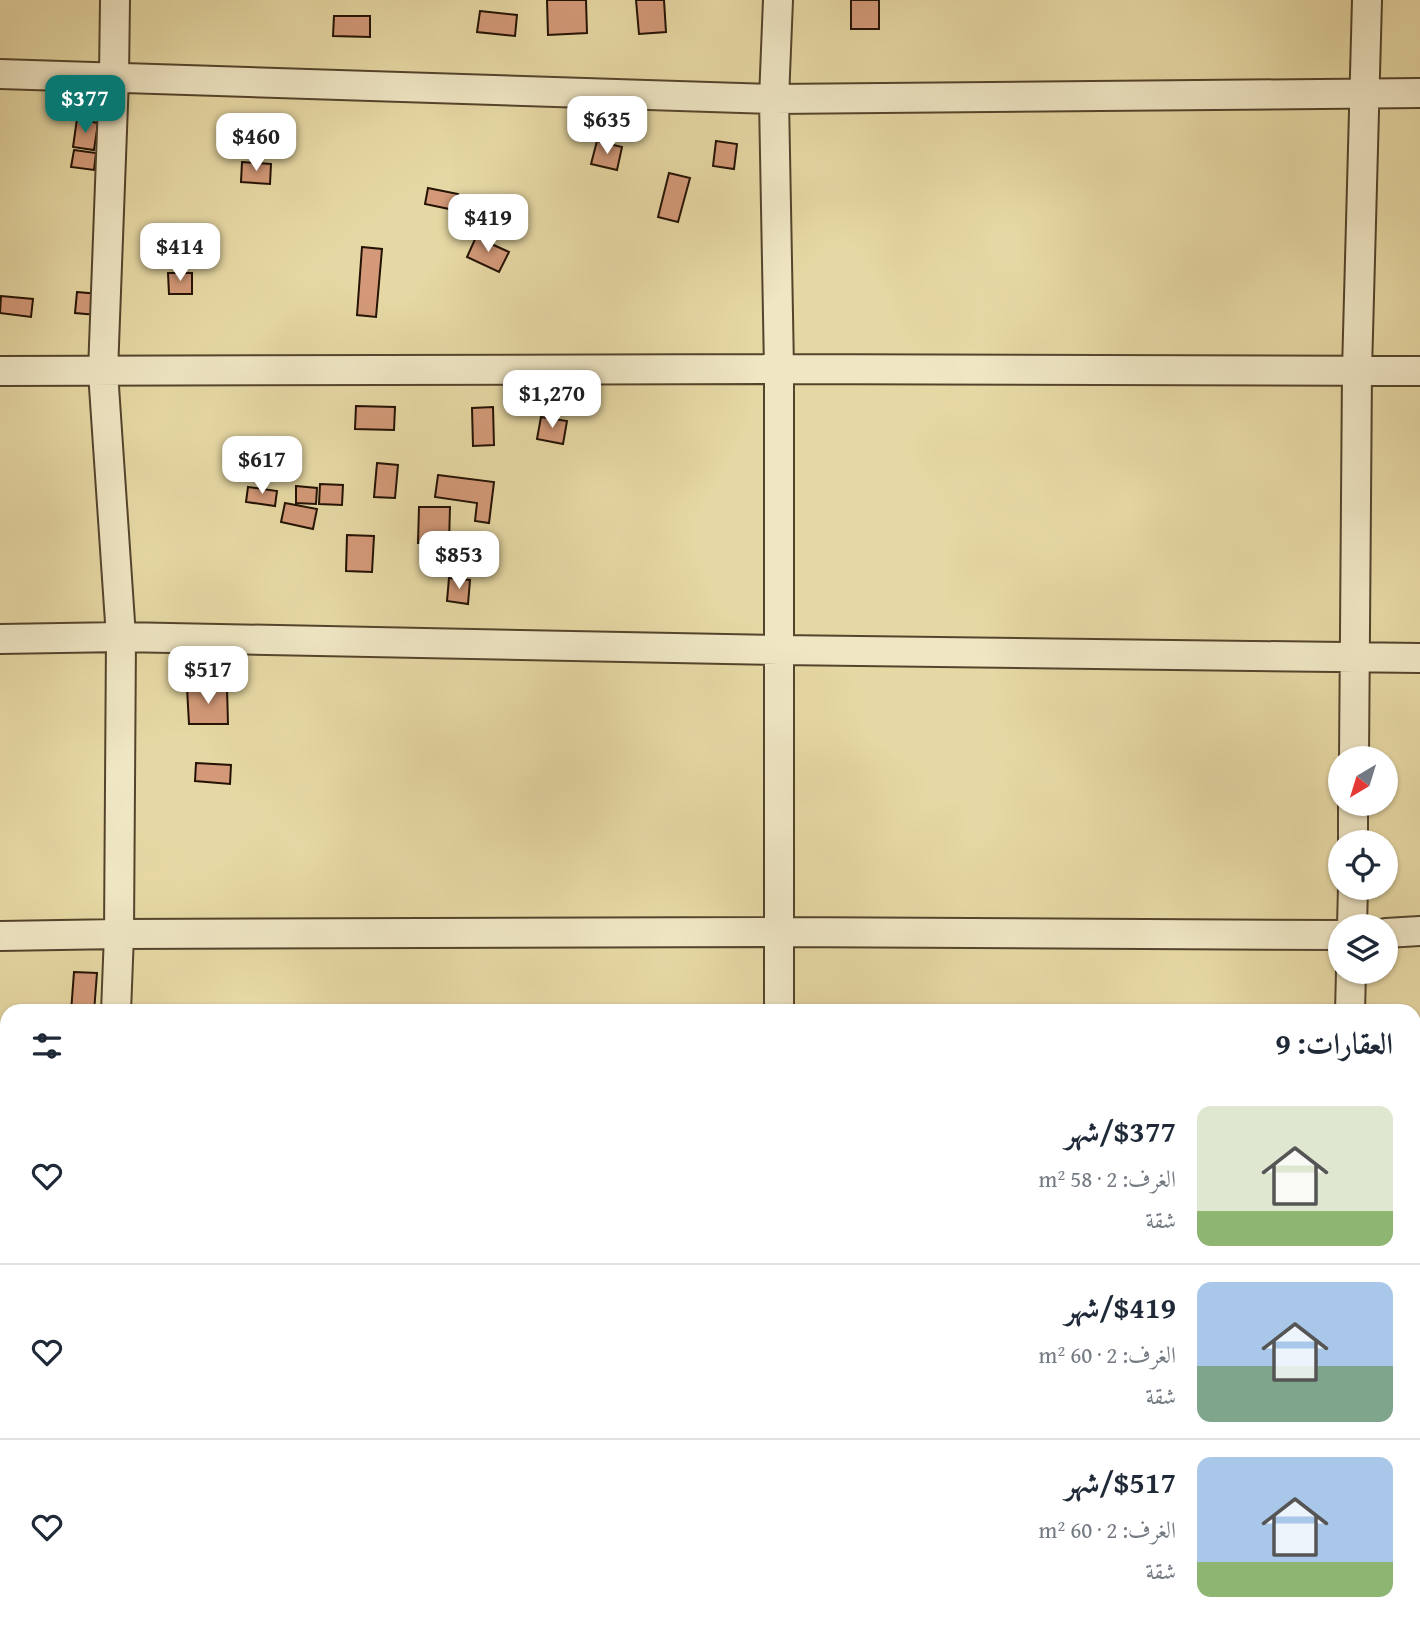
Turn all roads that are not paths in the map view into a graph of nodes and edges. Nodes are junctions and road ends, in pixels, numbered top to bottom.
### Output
1 (115, 0) edge
2 (778, 0) edge
3 (1367, 0) edge
4 (0, 74) edge
5 (114, 77) junction
6 (1364, 93) junction
7 (1420, 93) edge
8 (774, 99) junction
9 (779, 369) junction
10 (1357, 371) junction
11 (1420, 371) edge
12 (0, 372) edge
13 (103, 372) junction
14 (121, 637) junction
15 (0, 639) edge
16 (780, 650) junction
17 (1420, 658) edge
18 (1354, 659) junction
19 (1353, 746) edge
20 (1420, 931) edge
21 (779, 932) junction
22 (1398, 932) edge
23 (119, 934) junction
24 (1328, 934) edge
25 (0, 936) edge
26 (1351, 984) edge
27 (116, 1004) edge
28 (779, 1004) edge
29 (1350, 1004) edge

1 - 5 street
2 - 8 street
3 - 6 street
4 - 5 street
5 - 8 street
5 - 13 street
6 - 7 street
6 - 8 street
6 - 10 street
8 - 9 street
9 - 10 street
9 - 13 street
9 - 16 street
10 - 11 street
10 - 18 street
12 - 13 street
13 - 14 street
14 - 15 street
14 - 16 street
14 - 23 street
16 - 18 street
16 - 21 street
17 - 18 street
18 - 19 street
20 - 22 street
21 - 23 street
21 - 24 street
21 - 28 street
23 - 25 street
23 - 27 street
26 - 29 street

